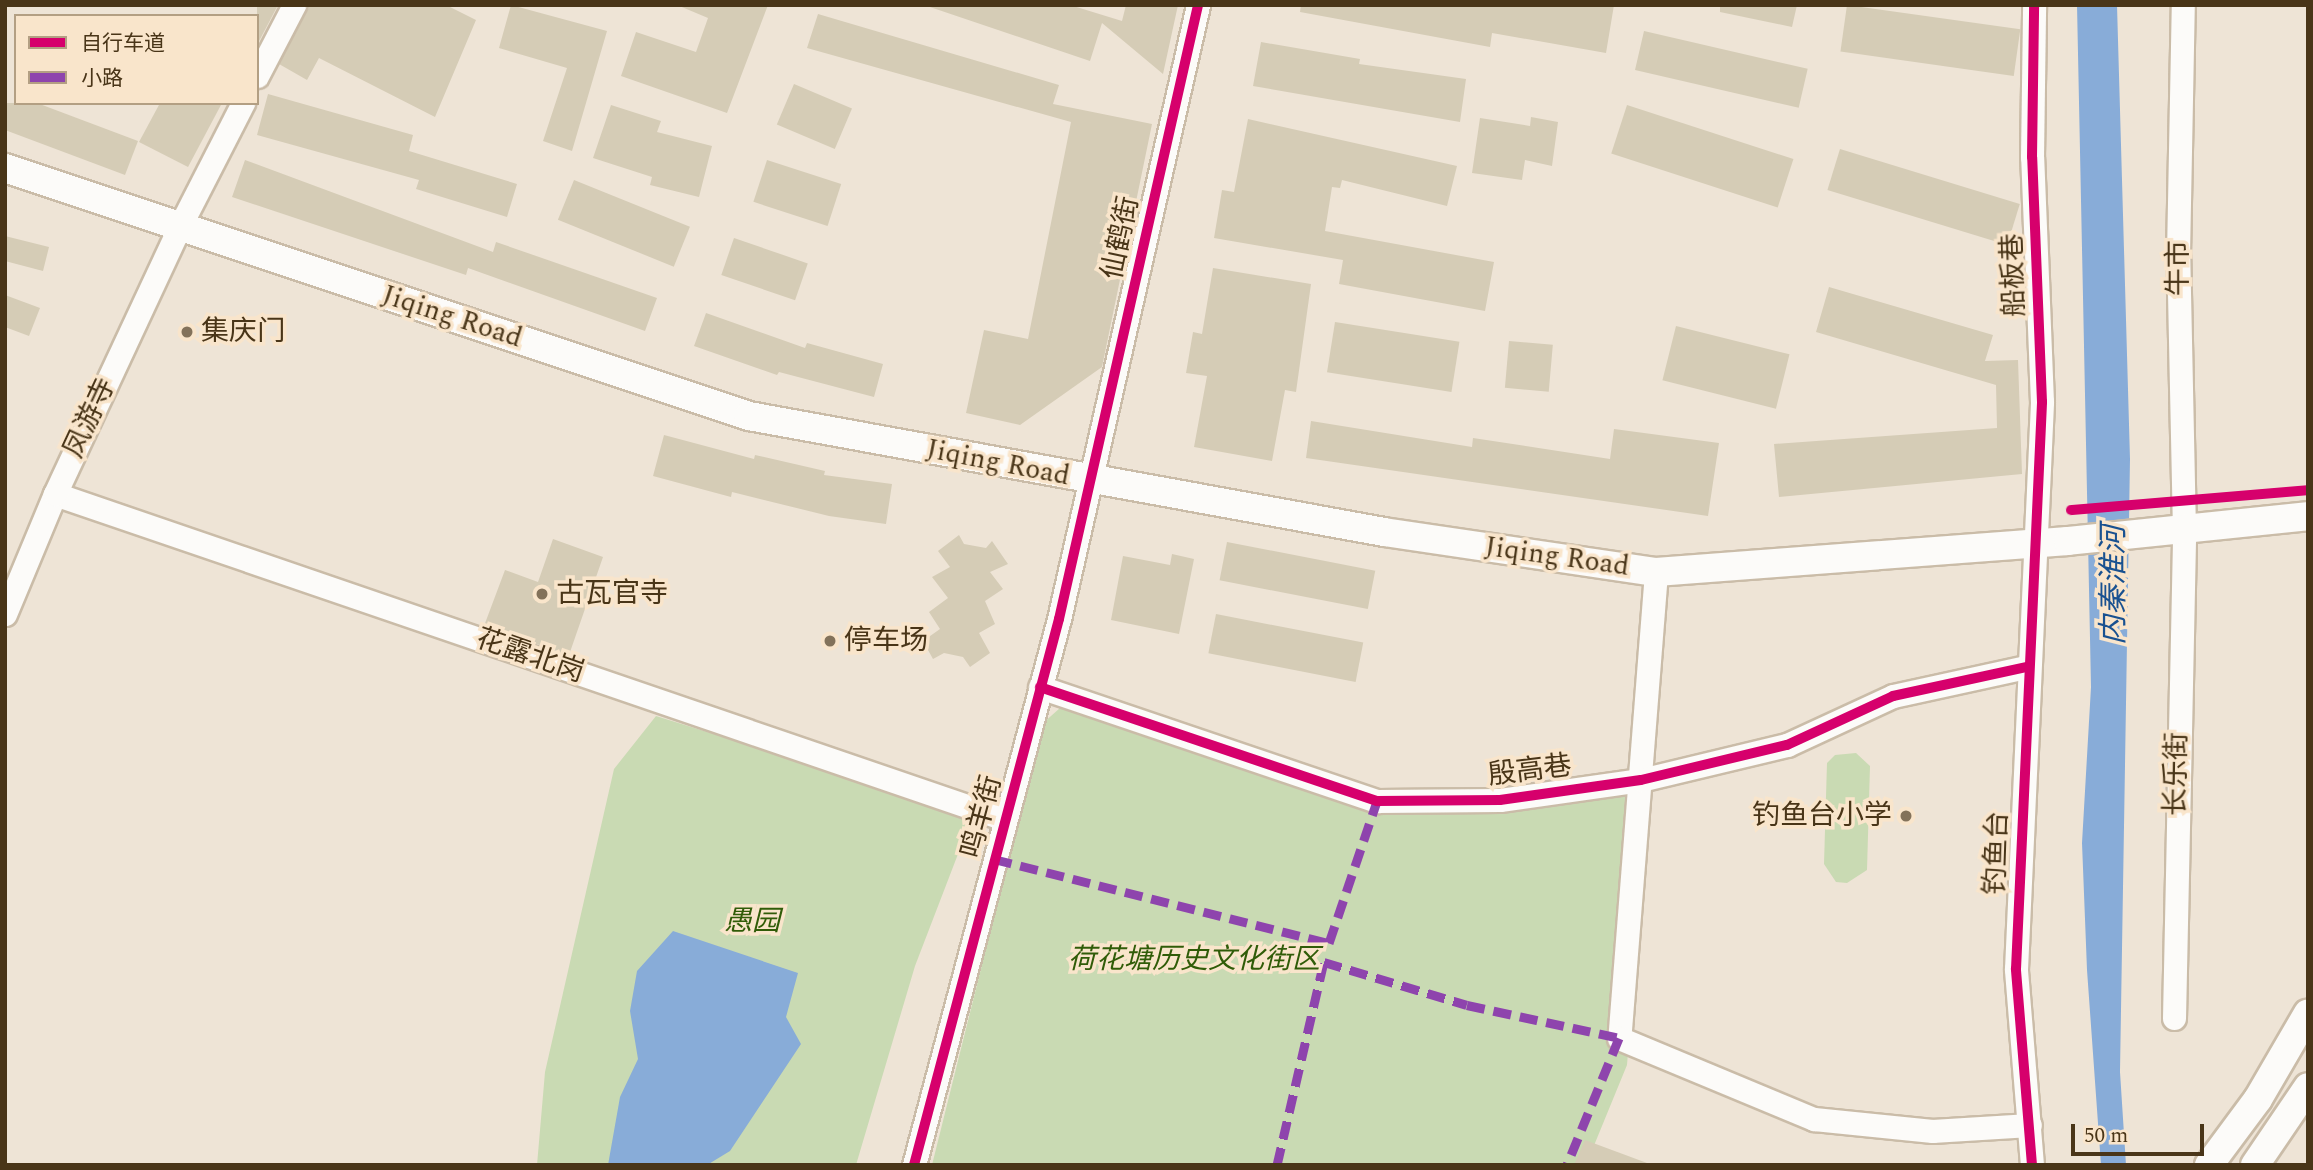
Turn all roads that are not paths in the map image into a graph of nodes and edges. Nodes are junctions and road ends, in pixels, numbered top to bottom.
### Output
1 (294, 5) edge
2 (1198, 5) edge
3 (2034, 5) edge
4 (2183, 5) edge
5 (259, 72) edge
6 (242, 105) edge
7 (5, 168) edge
8 (181, 224) junction
9 (1092, 481) junction
10 (55, 494) junction
11 (2308, 516) edge
12 (2184, 531) junction
13 (2036, 543) junction
14 (1656, 572) junction
15 (5, 614) edge
16 (2026, 667) junction
17 (1040, 687) junction
18 (1641, 779) junction
19 (1005, 819) junction
20 (2308, 1013) edge
21 (2174, 1018) dead end
22 (2308, 1087) edge
23 (2030, 1125) junction
24 (914, 1165) edge
25 (2032, 1165) edge
26 (2209, 1165) edge
27 (2255, 1165) edge

1 - 5 street
2 - 9 street, 仙鹤街
3 - 13 street, 船板巷
4 - 12 street, 牛市
6 - 8 street, 凤游寺
7 - 8 main road, Jiqing Road
8 - 9 main road, Jiqing Road
8 - 10 street, 凤游寺
9 - 14 main road, Jiqing Road
9 - 17 street, 鸣羊街
10 - 15 street, 凤游寺
10 - 19 street, 花露北岗
11 - 12 main road, Jiqing Road
12 - 13 main road, Jiqing Road
12 - 21 street, 长乐街
13 - 14 main road, Jiqing Road
13 - 16 street, 钓鱼台
14 - 18 street
16 - 18 street, 殷高巷
16 - 23 street, 钓鱼台
17 - 18 street, 殷高巷
17 - 19 street, 鸣羊街
18 - 23 street
19 - 24 street, 鸣羊街
20 - 26 main road
22 - 27 main road
23 - 25 street, 钓鱼台

